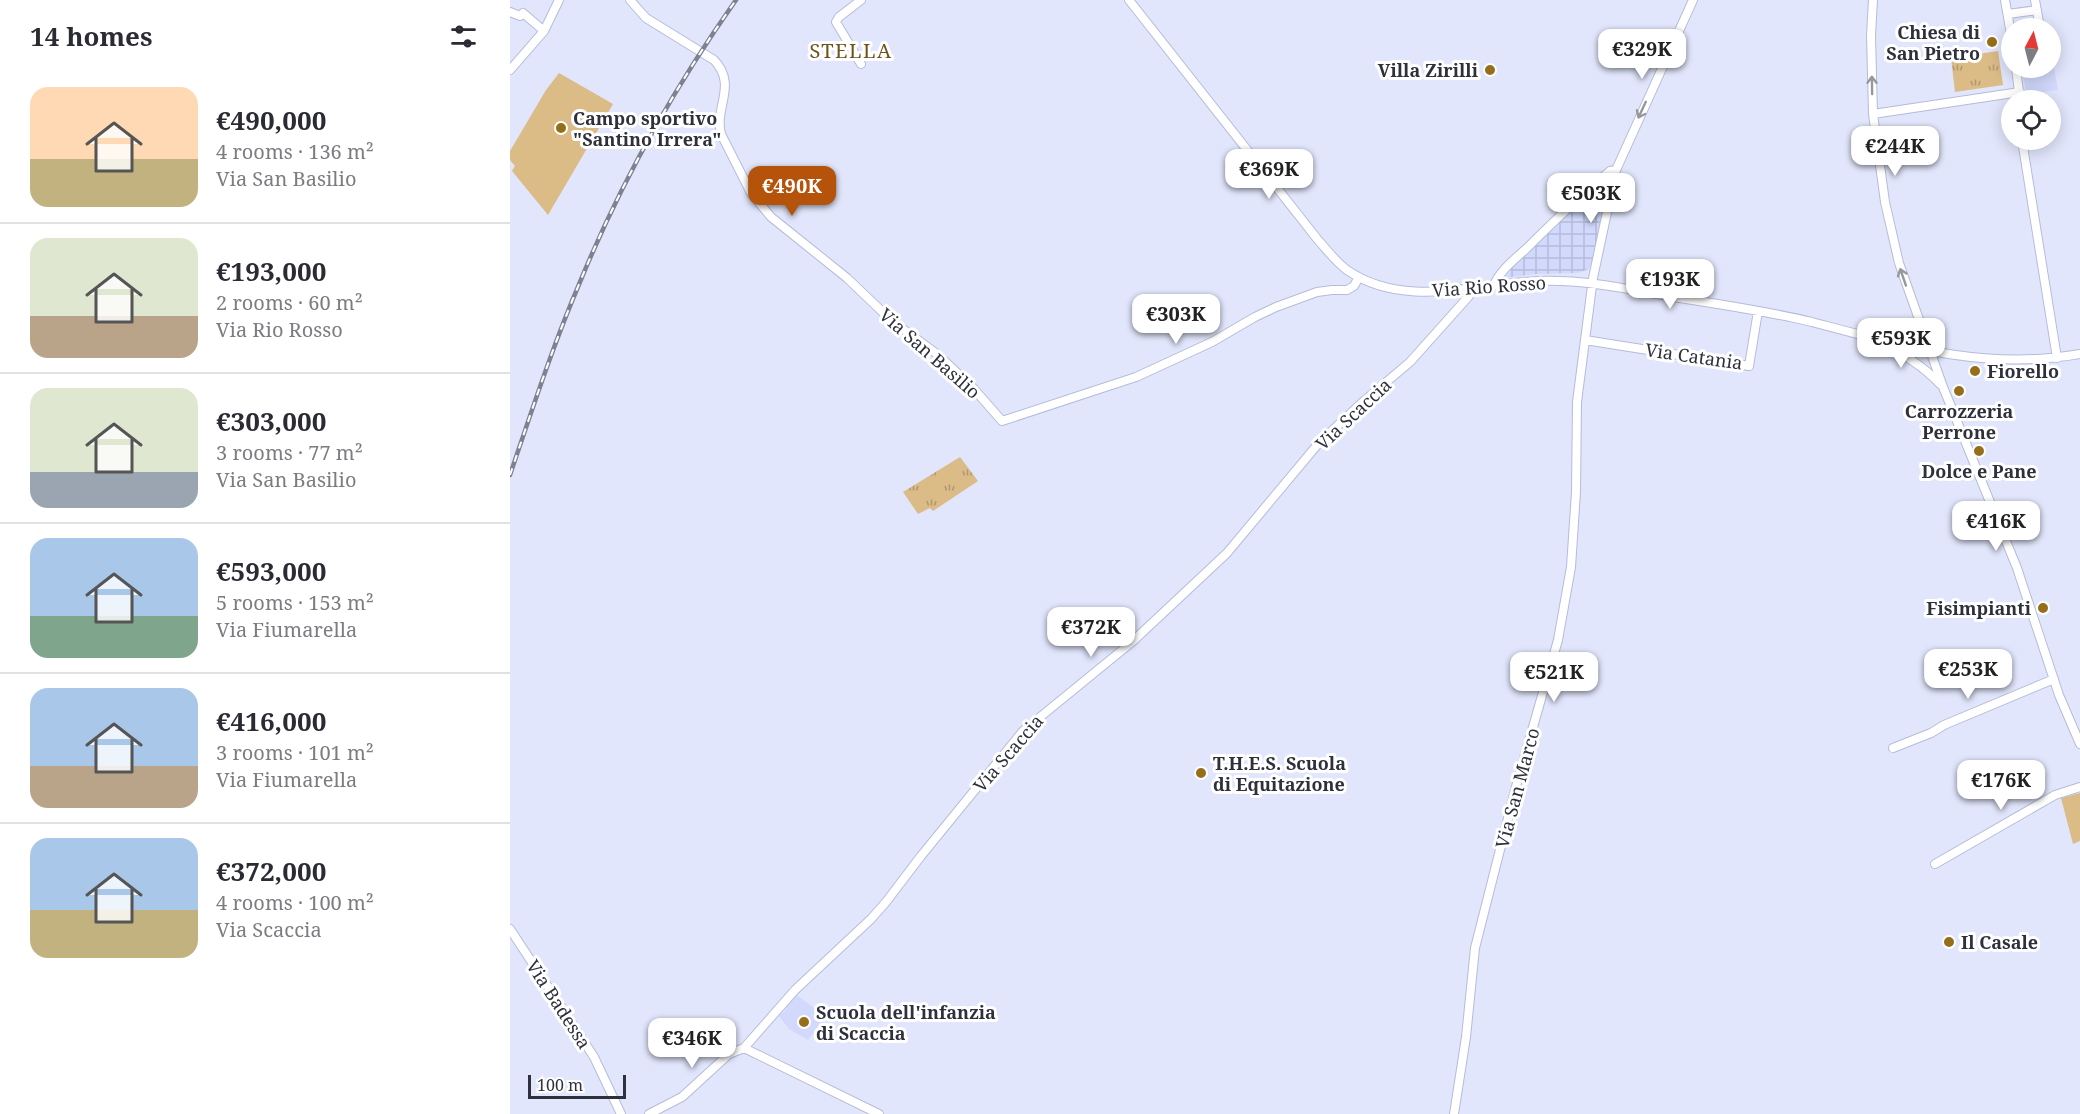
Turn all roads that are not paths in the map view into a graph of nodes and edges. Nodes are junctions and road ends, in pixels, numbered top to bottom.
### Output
1 (559, 0) edge
2 (630, 0) edge
3 (861, 0) edge
4 (1129, 0) edge
5 (1694, 0) edge
6 (1873, 0) edge
7 (2005, 0) edge
8 (2035, 0) edge
9 (2037, 10) junction
10 (510, 12) edge
11 (2008, 14) junction
12 (2009, 18) edge
13 (2038, 18) edge
14 (544, 31) junction
15 (861, 64) dead end
16 (510, 70) edge
17 (2001, 98) edge
18 (1873, 114) junction
19 (2024, 150) edge
20 (1616, 170) junction
21 (1359, 278) junction
22 (1593, 283) junction
23 (1493, 286) junction
24 (1471, 290) junction
25 (1758, 311) junction
26 (1868, 338) junction
27 (1585, 340) junction
28 (1930, 352) junction
29 (2080, 354) edge
30 (2057, 358) junction
31 (1934, 362) junction
32 (1924, 368) junction
33 (1943, 387) junction
34 (2054, 679) junction
35 (2080, 744) edge
36 (1893, 748) dead end
37 (2080, 787) edge
38 (1935, 864) dead end
39 (510, 929) edge
40 (744, 1048) junction
41 (621, 1114) edge
42 (649, 1114) edge
43 (879, 1114) edge
44 (1454, 1114) edge

1 - 14 street
2 - 21 street, Via San Basilio
3 - 15 street
4 - 21 street, Via Rio Rosso
5 -> 20 street, Via San Marco
18 -> 6 street
7 - 11 street
8 - 9 street
9 - 11 street
9 - 13 street
10 - 14 street
11 - 12 street
14 - 16 street
17 - 18 street
28 -> 18 street
19 - 30 street
20 - 22 street, Via San Marco
20 - 23 street
21 - 24 street, Via Rio Rosso
22 - 23 street, Via Rio Rosso
22 - 25 street, Via Rio Rosso
22 - 27 street, Via San Marco
23 - 24 street, Via Rio Rosso
24 - 40 street, Via Scaccia
25 - 26 street, Via Rio Rosso
25 - 27 street, Via Catania
26 - 28 street
26 - 32 street
27 - 44 street, Via San Marco
28 - 30 street
28 - 31 street
29 - 30 street
31 - 32 street
31 - 33 street
32 - 33 street
33 - 34 street
34 - 35 street
34 - 36 street
37 - 38 street
39 - 41 street, Via Badessa
40 - 42 street, Via Scaccia
40 - 43 street

